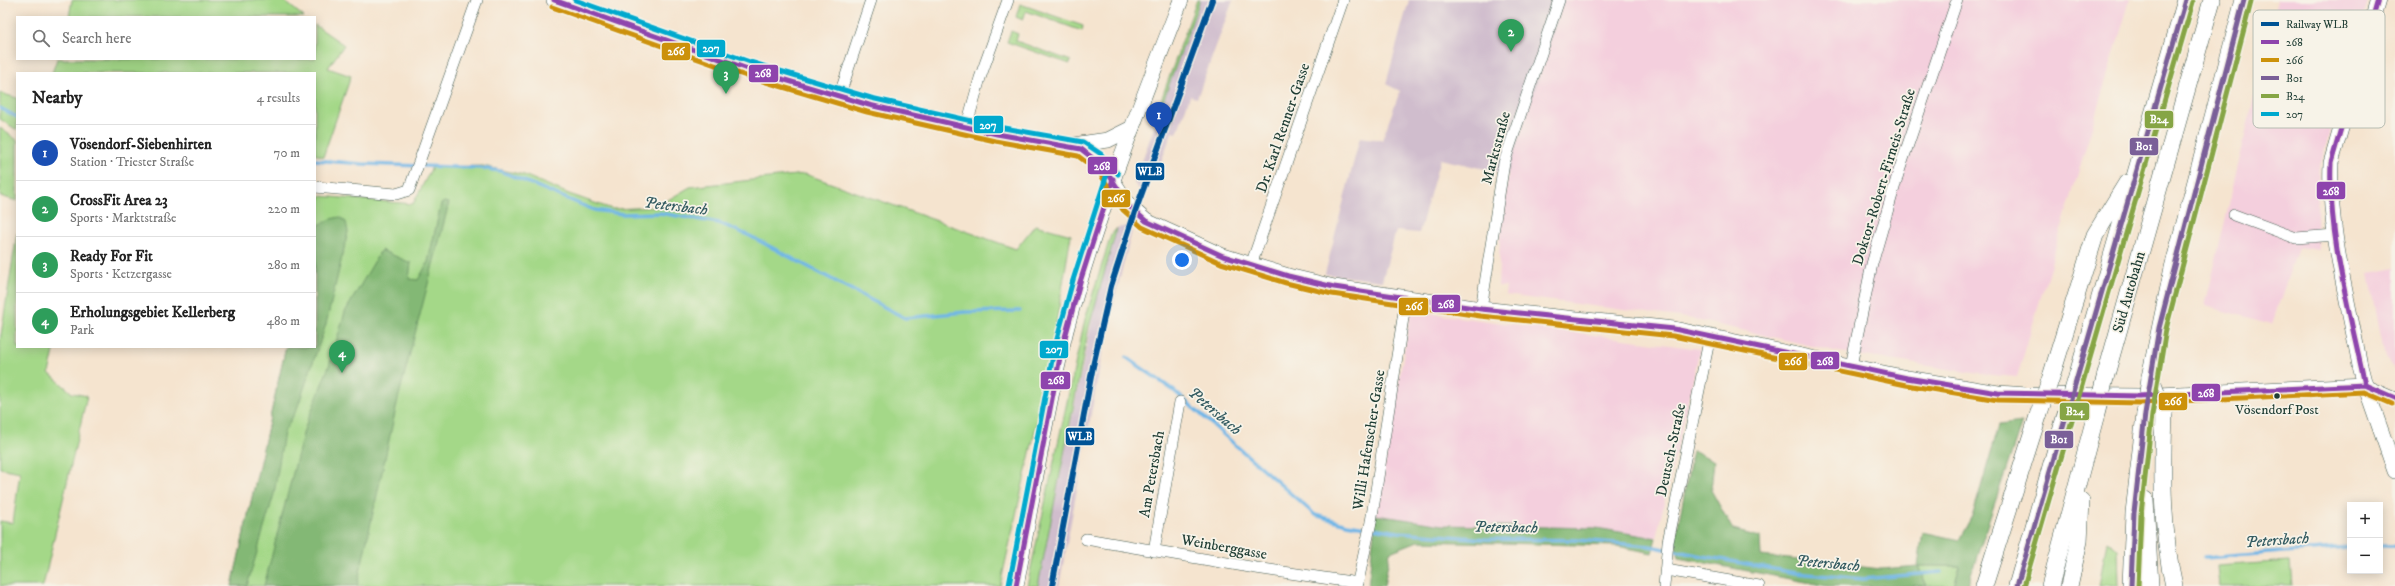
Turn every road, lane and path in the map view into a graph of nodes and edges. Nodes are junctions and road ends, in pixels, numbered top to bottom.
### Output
1 (478, 0) edge
2 (554, 0) edge
3 (871, 0) edge
4 (1008, 0) edge
5 (1181, 0) edge
6 (1343, 0) edge
7 (1559, 0) edge
8 (1957, 0) edge
9 (2186, 0) edge
10 (2212, 0) edge
11 (2244, 0) edge
12 (2378, 0) edge
13 (2375, 10) edge
14 (839, 97) junction
15 (966, 128) junction
16 (1132, 128) junction
17 (2341, 128) edge
18 (1066, 146) junction
19 (2139, 163) junction
20 (1113, 179) junction
21 (316, 187) edge
22 (2234, 215) dead end
23 (2335, 235) junction
24 (1251, 265) junction
25 (1406, 299) junction
26 (1481, 309) junction
27 (1710, 336) junction
28 (1851, 366) junction
29 (2150, 377) junction
30 (2365, 385) junction
31 (2395, 398) edge
32 (1180, 402) dead end
33 (2145, 414) junction
34 (2084, 466) junction
35 (2395, 471) edge
36 (1086, 539) dead end
37 (1154, 551) junction
38 (1666, 570) junction
39 (1357, 584) edge
40 (1016, 586) edge
41 (1664, 586) edge
42 (1759, 586) edge
43 (1984, 586) edge
44 (2017, 586) edge
45 (2050, 586) edge
46 (2069, 586) edge
47 (2131, 586) edge
48 (2150, 586) edge
49 (2174, 586) edge

1 - 21 street
2 - 14 main road
3 - 14 street
4 - 15 street
5 - 16 main road
6 - 24 street, Dr. Karl Renner-Gasse
7 - 26 street, Marktstraße
8 - 28 street, Doktor-Robert-Firneis-Straße
9 - 19 highway, Süd Autobahn
10 - 34 highway, Süd Autobahn, bridge
11 - 29 highway
12 - 13 main road
14 - 15 main road
15 - 18 main road
16 - 18 main road
16 - 20 main road
17 - 23 main road
18 - 20 main road
19 - 43 highway, bridge
19 - 44 highway, Süd Autobahn, bridge
20 - 24 main road
20 - 40 main road
22 - 23 street
23 - 30 main road
24 - 25 main road
25 - 26 main road
25 - 39 street, Willi Hafenscher-Gasse
26 - 27 main road
27 - 28 main road
27 - 38 street, Deutsch-Straße
28 - 30 main road
29 - 33 highway, bridge
29 - 49 highway, bridge
30 - 31 street
30 - 35 main road
32 - 37 street, Am Petersbach
33 - 47 highway
33 - 48 highway
34 - 45 highway, Süd Autobahn
34 - 46 highway
36 - 37 street, Weinberggasse
37 - 39 street, Weinberggasse
38 - 41 street, Deutsch-Straße
38 - 42 street

